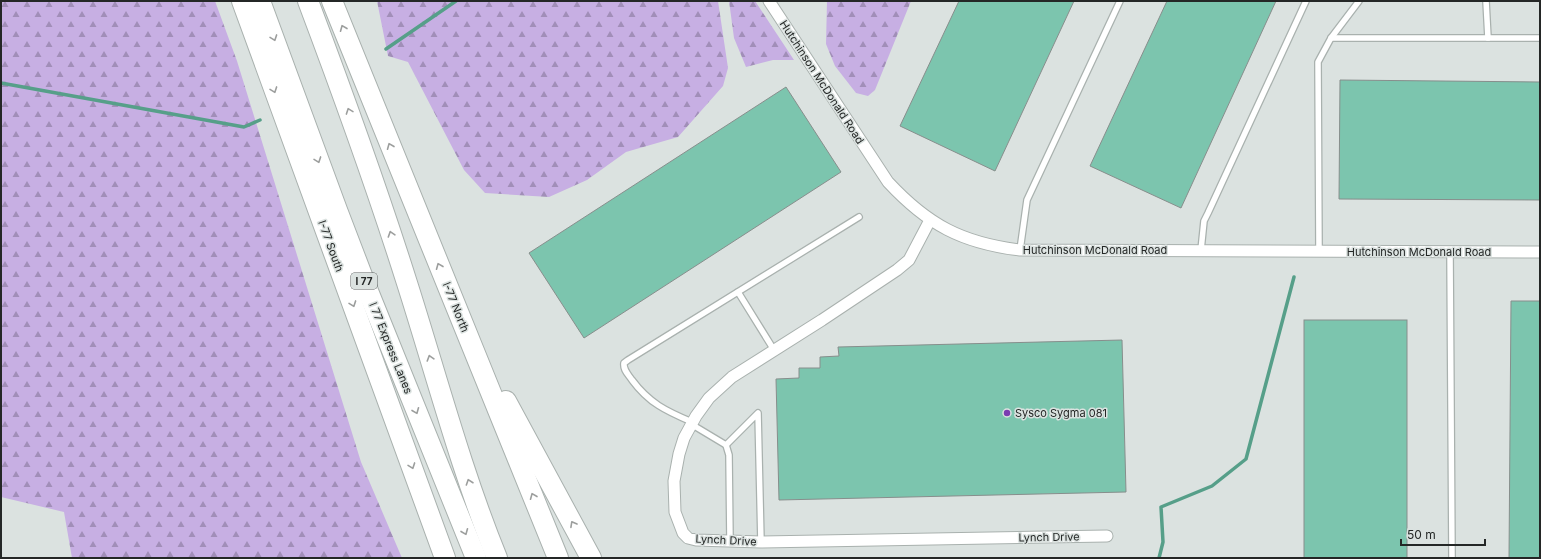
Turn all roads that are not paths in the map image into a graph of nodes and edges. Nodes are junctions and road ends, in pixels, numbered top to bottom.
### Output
1 (242, 1) edge
2 (260, 1) edge
3 (308, 1) edge
4 (332, 1) edge
5 (770, 1) edge
6 (1120, 1) edge
7 (1306, 1) edge
8 (1359, 1) edge
9 (1486, 1) edge
10 (1331, 38) junction
11 (1488, 38) junction
12 (1540, 38) edge
13 (859, 217) dead end
14 (930, 220) junction
15 (1020, 250) junction
16 (1201, 250) junction
17 (1319, 251) junction
18 (1450, 252) junction
19 (1540, 252) edge
20 (738, 292) junction
21 (459, 315) junction
22 (774, 350) junction
23 (692, 423) junction
24 (726, 445) junction
25 (423, 496) junction
26 (1107, 536) dead end
27 (730, 541) junction
28 (761, 542) junction
29 (440, 558) edge
30 (445, 558) edge
31 (476, 558) edge
32 (497, 558) edge
33 (558, 558) edge
34 (591, 558) edge
35 (1452, 558) edge

1 -> 25 highway, I-77 South / I 77
2 -> 31 highway, I 77 Express Lanes / I 77
32 -> 3 highway
21 -> 4 highway, I-77 North
5 - 14 street, Hutchinson McDonald Road
6 - 15 lane
7 - 16 lane
8 - 10 lane
9 - 11 lane
10 - 11 lane
10 - 17 lane
11 - 12 lane
13 - 20 lane
14 - 15 street, Hutchinson McDonald Road
14 - 22 street, Lynch Drive
15 - 16 street, Hutchinson McDonald Road
16 - 17 street, Hutchinson McDonald Road
17 - 18 street, Hutchinson McDonald Road
18 - 19 street, Hutchinson McDonald Road
18 - 35 lane
20 - 22 lane
20 - 23 lane
33 -> 21 highway, I-77 North
34 -> 21 highway
22 - 23 street, Lynch Drive
23 - 24 lane
23 - 27 street, Lynch Drive
24 - 27 lane
24 - 28 lane
25 - 29 highway
25 - 30 highway, I-77 South / I 77
26 - 28 street, Lynch Drive
27 - 28 street, Lynch Drive

